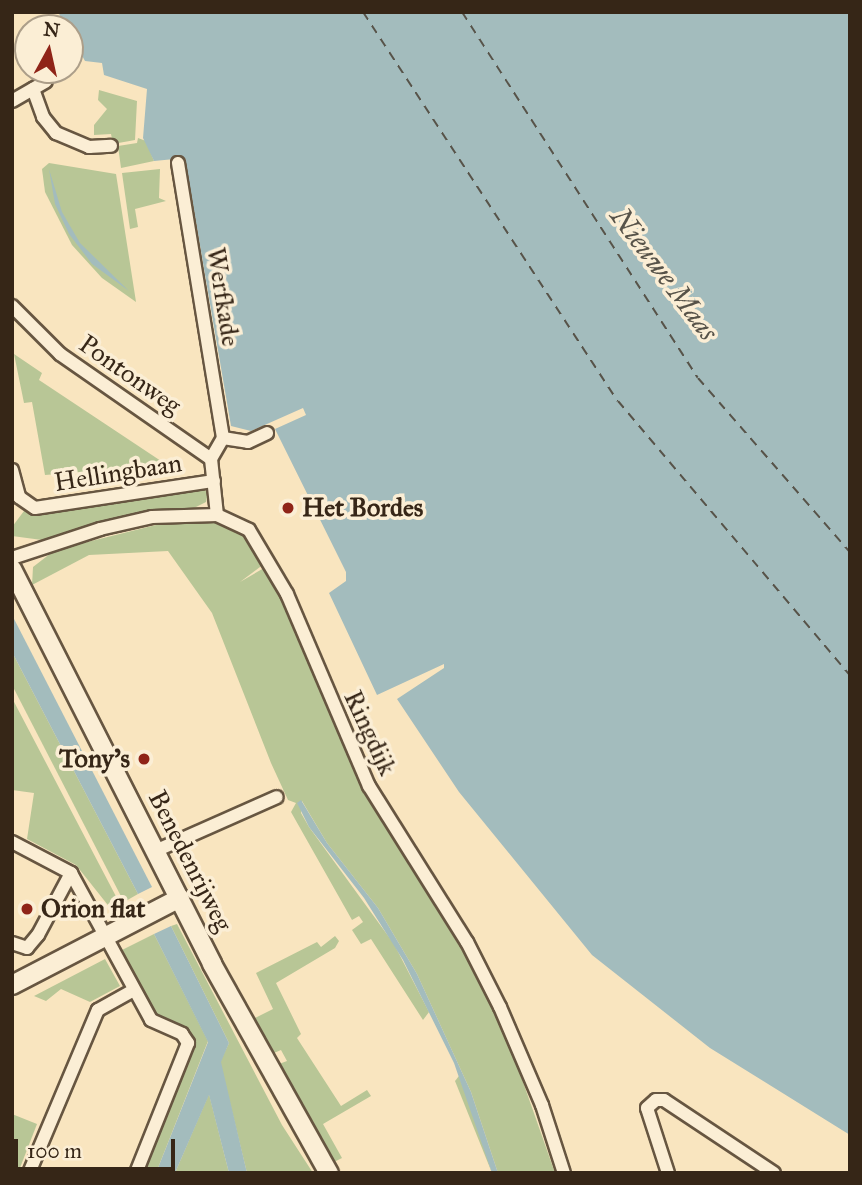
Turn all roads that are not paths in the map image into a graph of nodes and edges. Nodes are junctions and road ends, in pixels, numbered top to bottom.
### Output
1 (41, 84) edge
2 (33, 89) junction
3 (12, 101) edge
4 (111, 146) dead end
5 (178, 163) dead end
6 (12, 306) edge
7 (267, 433) dead end
8 (223, 438) junction
9 (211, 459) junction
10 (12, 470) edge
11 (214, 481) junction
12 (217, 515) junction
13 (12, 558) edge
14 (12, 569) edge
15 (277, 797) dead end
16 (12, 842) edge
17 (155, 851) junction
18 (71, 873) junction
19 (180, 898) junction
20 (107, 936) junction
21 (12, 943) edge
22 (12, 985) edge
23 (134, 990) junction
24 (29, 1173) edge
25 (136, 1173) edge
26 (329, 1173) edge
27 (564, 1173) edge
28 (668, 1173) edge
29 (774, 1173) edge

1 - 2 street
2 - 3 street
2 - 4 street
5 - 8 street, Werfkade
6 - 9 street, Pontonweg
7 - 8 street
8 - 9 street
9 - 11 street
10 - 11 street, Hellingbaan
11 - 12 street
12 - 13 street, Ringdijk
12 - 27 street, Ringdijk
14 - 17 street, Benedenrijweg
15 - 17 street
16 - 18 street
17 - 19 street, Benedenrijweg
18 - 20 street
18 - 21 street
19 - 20 street
19 - 26 street, Benedenrijweg
20 - 22 street
20 - 23 street
23 - 24 street
23 - 25 street
28 - 29 street

